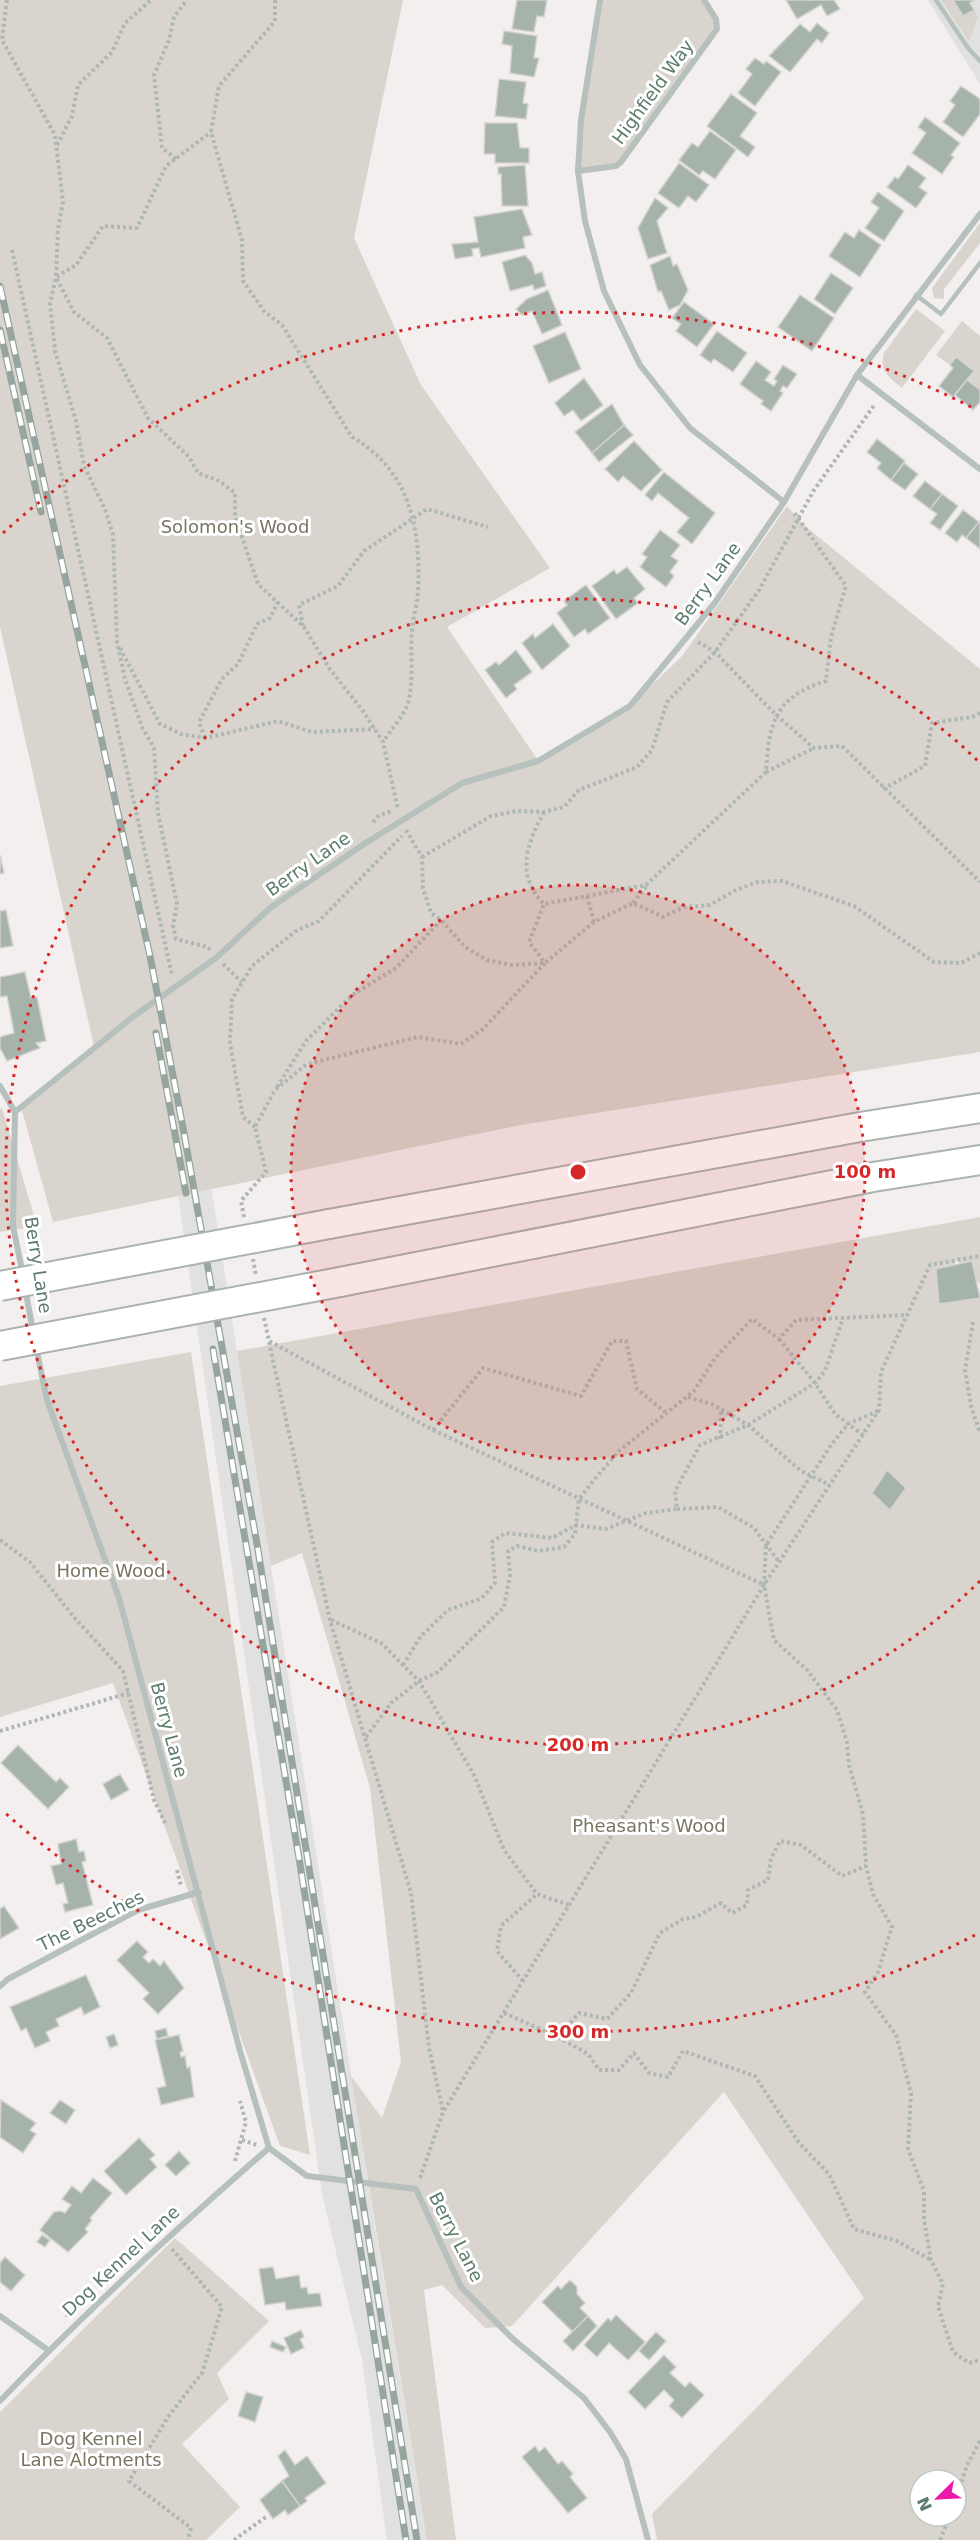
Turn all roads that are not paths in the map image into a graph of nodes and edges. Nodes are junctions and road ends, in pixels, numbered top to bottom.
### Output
1 (600, 0) edge
2 (704, 0) edge
3 (936, 0) edge
4 (980, 61) edge
5 (578, 171) junction
6 (980, 214) edge
7 (980, 263) edge
8 (916, 295) junction
9 (857, 375) junction
10 (980, 470) edge
11 (784, 502) junction
12 (0, 1086) edge
13 (980, 1108) edge
14 (15, 1112) junction
15 (980, 1161) edge
16 (0, 1286) edge
17 (0, 1346) edge
18 (199, 1892) junction
19 (0, 1986) edge
20 (269, 2148) junction
21 (0, 2316) edge
22 (48, 2350) junction
23 (0, 2401) edge
24 (648, 2540) edge

1 - 5 street
2 - 5 street, Highfield Way
3 - 4 lane
5 - 11 street
6 - 8 street, Berry Lane
7 - 8 lane
8 - 9 street, Berry Lane
9 - 10 street
9 - 11 street, Berry Lane
11 - 14 street, Berry Lane
12 - 14 street
13 - 16 highway, bridge
14 - 18 street, Berry Lane
15 - 17 highway, bridge
18 - 19 street, The Beeches
18 - 20 street, Berry Lane
20 - 22 street, Dog Kennel Lane
20 - 24 street, Berry Lane
21 - 22 street
22 - 23 street, Dog Kennel Lane

